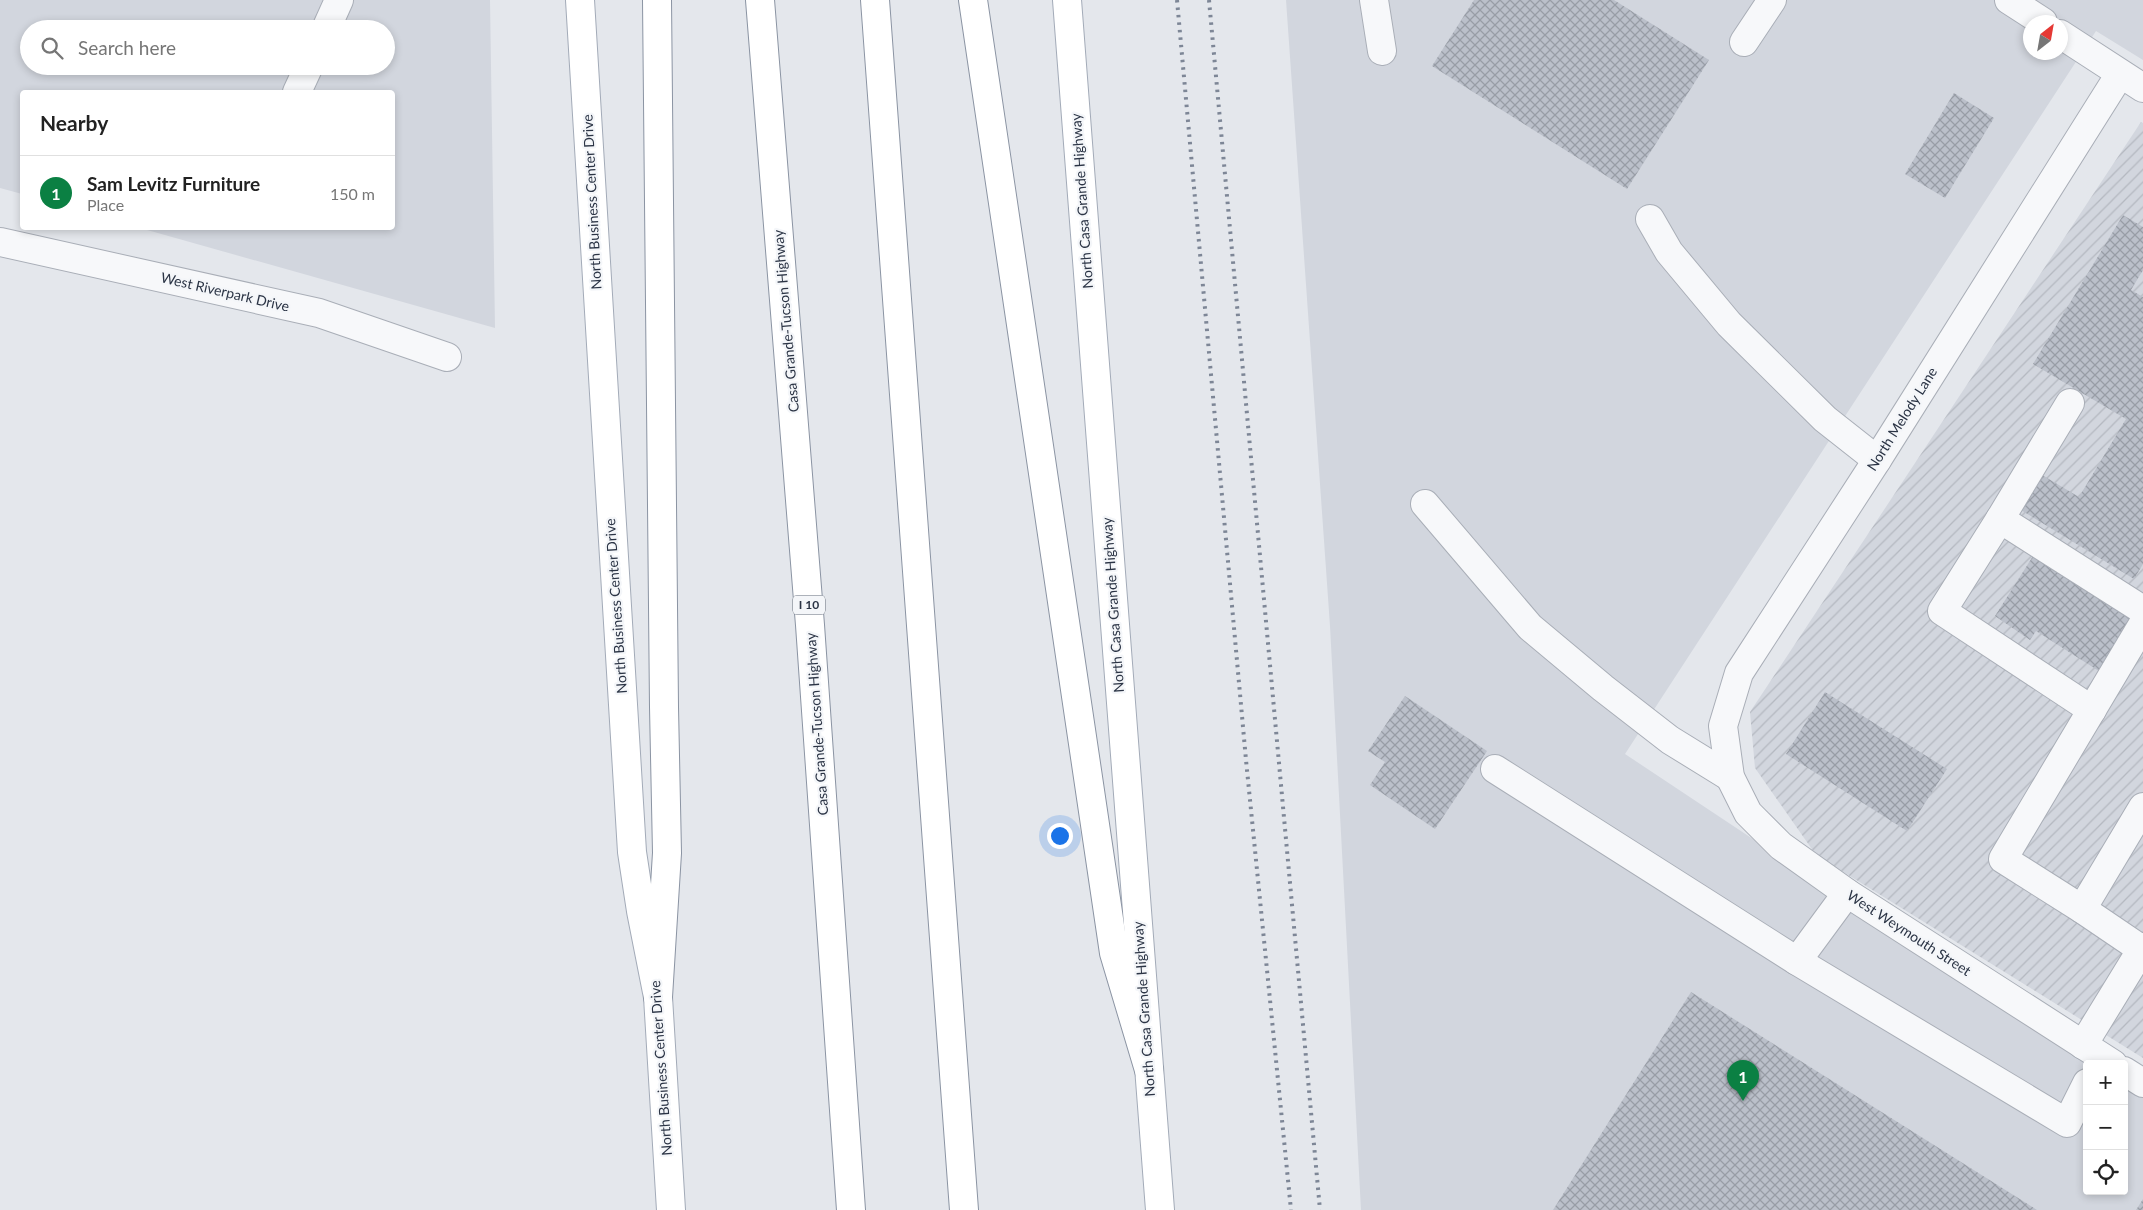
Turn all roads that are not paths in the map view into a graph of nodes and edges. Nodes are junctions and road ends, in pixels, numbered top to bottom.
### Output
1 (339, 0) edge
2 (580, 0) edge
3 (657, 0) edge
4 (760, 0) edge
5 (875, 0) edge
6 (972, 0) edge
7 (1067, 0) edge
8 (1374, 0) edge
9 (1772, 0) edge
10 (2009, 0) edge
11 (2032, 15) edge
12 (330, 20) edge
13 (2068, 39) edge
14 (1744, 42) dead end
15 (1382, 51) dead end
16 (2120, 74) junction
17 (305, 75) edge
18 (2143, 88) edge
19 (298, 90) edge
20 (1650, 219) dead end
21 (0, 242) edge
22 (447, 358) dead end
23 (2070, 403) dead end
24 (1876, 460) junction
25 (1425, 504) dead end
26 (2000, 519) junction
27 (2143, 610) edge
28 (2143, 624) edge
29 (2092, 710) junction
30 (1495, 770) dead end
31 (1730, 777) junction
32 (2143, 807) edge
33 (1847, 893) junction
34 (2082, 909) junction
35 (2142, 948) edge
36 (1797, 961) junction
37 (658, 997) junction
38 (2098, 1057) edge
39 (1149, 1070) junction
40 (2128, 1074) edge
41 (2143, 1083) edge
42 (2083, 1091) edge
43 (671, 1210) edge
44 (851, 1210) edge
45 (964, 1210) edge
46 (1160, 1210) edge

1 - 12 street
2 - 37 main road, North Business Center Drive
3 - 37 main road
4 - 44 main road, Casa Grande-Tucson Highway / I 10
5 - 45 main road
6 - 39 main road
7 - 39 main road, North Casa Grande Highway
8 - 15 street
9 - 14 street
10 - 11 street
13 - 16 street
16 - 18 street
16 - 24 street, North Melody Lane
17 - 19 street
20 - 24 street
21 - 22 street, West Riverpark Drive
23 - 26 street
24 - 31 street, North Melody Lane
25 - 31 street
26 - 27 street
26 - 29 street
28 - 29 street
29 - 34 street
30 - 36 street
31 - 33 street, West Weymouth Street
32 - 34 street
33 - 36 street
33 - 38 street, West Weymouth Street
34 - 35 street
35 - 38 street
36 - 42 street
37 - 43 main road, North Business Center Drive
39 - 46 main road, North Casa Grande Highway
40 - 41 street

